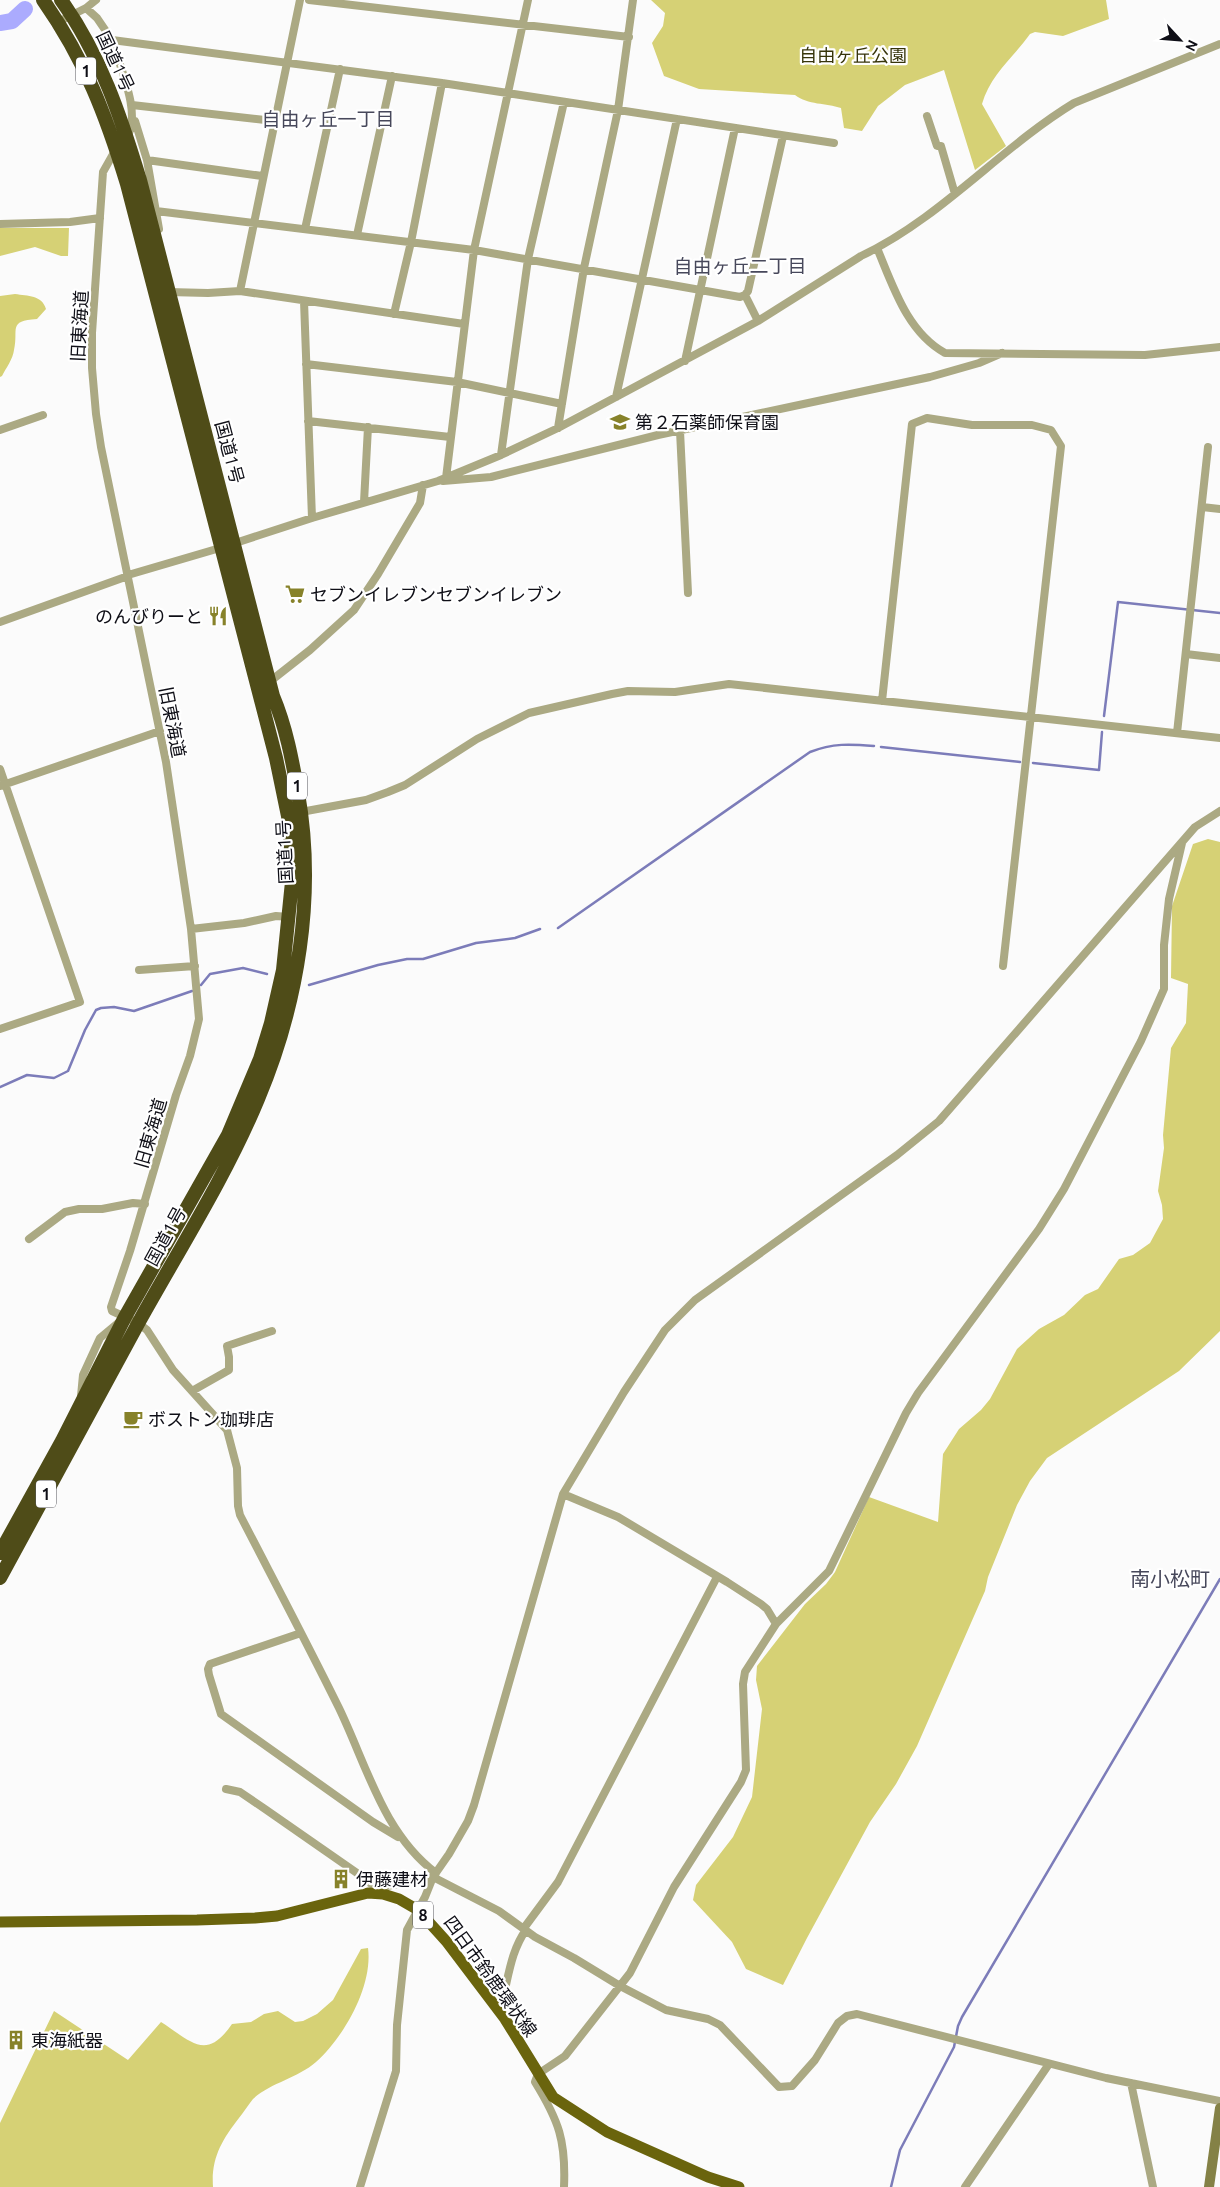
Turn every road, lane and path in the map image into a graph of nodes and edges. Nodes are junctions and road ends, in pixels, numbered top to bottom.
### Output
1 (43, 0) edge
2 (61, 0) edge
3 (96, 0) edge
4 (300, 0) edge
5 (308, 0) edge
6 (528, 0) edge
7 (633, 0) edge
8 (86, 8) junction
9 (72, 15) junction
10 (58, 22) junction
11 (523, 24) junction
12 (629, 37) junction
13 (112, 40) junction
14 (1220, 44) edge
15 (286, 62) junction
16 (340, 69) junction
17 (392, 76) junction
18 (442, 83) junction
19 (508, 93) junction
20 (564, 102) junction
21 (132, 105) junction
22 (618, 110) junction
23 (928, 116) dead end
24 (133, 117) junction
25 (676, 119) junction
26 (274, 121) junction
27 (736, 128) junction
28 (783, 136) junction
29 (127, 138) junction
30 (834, 143) dead end
31 (116, 148) junction
32 (147, 160) junction
33 (262, 176) junction
34 (955, 194) junction
35 (156, 211) junction
36 (100, 218) junction
37 (253, 222) junction
38 (0, 224) edge
39 (305, 229) junction
40 (358, 235) junction
41 (411, 242) junction
42 (877, 248) junction
43 (474, 250) junction
44 (528, 259) junction
45 (584, 268) junction
46 (163, 269) junction
47 (641, 279) junction
48 (701, 289) junction
49 (240, 290) junction
50 (168, 292) junction
51 (746, 295) junction
52 (304, 301) junction
53 (394, 314) junction
54 (758, 321) junction
55 (464, 324) junction
56 (1220, 347) edge
57 (1002, 353) junction
58 (685, 361) junction
59 (306, 364) junction
60 (457, 382) junction
61 (509, 393) junction
62 (616, 397) junction
63 (562, 404) junction
64 (42, 415) dead end
65 (308, 421) junction
66 (368, 428) junction
67 (558, 428) junction
68 (0, 430) edge
69 (680, 431) junction
70 (450, 437) junction
71 (1208, 447) dead end
72 (501, 455) junction
73 (446, 478) junction
74 (438, 481) junction
75 (423, 484) junction
76 (364, 502) junction
77 (1202, 507) junction
78 (1220, 509) edge
79 (312, 518) junction
80 (235, 542) junction
81 (220, 548) junction
82 (128, 575) junction
83 (688, 593) dead end
84 (0, 622) edge
85 (1186, 654) junction
86 (1220, 658) edge
87 (264, 686) junction
88 (882, 701) junction
89 (1031, 716) junction
90 (160, 732) junction
91 (1177, 733) junction
92 (1220, 738) edge
93 (0, 769) edge
94 (3, 785) edge
95 (1220, 811) edge
96 (301, 812) junction
97 (1182, 841) junction
98 (289, 917) junction
99 (190, 928) junction
100 (195, 966) junction
101 (1003, 966) dead end
102 (139, 970) dead end
103 (0, 1029) edge
104 (252, 1097) junction
105 (145, 1204) junction
106 (30, 1239) dead end
107 (125, 1317) junction
108 (138, 1323) junction
109 (272, 1331) dead end
110 (192, 1391) junction
111 (80, 1403) junction
112 (563, 1494) junction
113 (0, 1553) edge
114 (717, 1577) junction
115 (0, 1578) edge
116 (776, 1624) junction
117 (301, 1633) junction
118 (226, 1789) dead end
119 (400, 1838) junction
120 (434, 1875) junction
121 (380, 1894) junction
122 (418, 1910) junction
123 (0, 1922) edge
124 (525, 1929) junction
125 (620, 1986) junction
126 (499, 2012) junction
127 (1049, 2064) junction
128 (538, 2074) junction
129 (1131, 2083) junction
130 (1220, 2102) edge
131 (1220, 2108) edge
132 (360, 2187) edge
133 (564, 2187) edge
134 (739, 2187) edge
135 (965, 2187) edge
136 (1152, 2187) edge
137 (1209, 2187) edge

1 - 10 highway, 国道1号 / 1
2 - 9 highway, 国道1号 / 1
3 - 8 street
4 - 15 street
5 - 11 street
6 - 11 street
7 - 12 street
8 - 9 street
8 - 13 street
9 - 10 street
9 - 29 highway, 国道1号 / 1
10 - 31 highway, 国道1号 / 1
11 - 12 street
11 - 19 street
12 - 22 street
13 - 15 street
13 - 21 street
14 - 34 street
15 - 16 street
15 - 26 street
16 - 17 street
16 - 39 street
17 - 18 street
17 - 40 street
18 - 19 street
18 - 41 street
19 - 20 street
19 - 43 street
20 - 22 street
20 - 44 street
21 - 24 street
21 - 26 street
22 - 25 street
22 - 45 street
23 - 34 street
24 - 29 street
24 - 32 street
25 - 27 street
25 - 47 street
26 - 33 street
27 - 28 street
27 - 48 street
28 - 30 street
28 - 51 street
29 - 31 street, 旧東海道
29 - 46 highway, 国道1号 / 1
31 - 36 street, 旧東海道
31 - 81 highway, 国道1号 / 1
32 - 33 street
32 - 35 street
33 - 37 street
34 - 42 street
35 - 37 street
35 - 46 street
36 - 38 street
36 - 82 street, 旧東海道
37 - 39 street
37 - 49 street
39 - 40 street
40 - 41 street
41 - 43 street
41 - 53 street
42 - 54 street
42 - 57 street
43 - 44 street
43 - 55 street
44 - 45 street
44 - 61 street
45 - 47 street
45 - 63 street
46 - 50 highway, 国道1号 / 1
47 - 48 street
47 - 62 street
48 - 51 street
48 - 58 street
49 - 50 street
49 - 52 street
50 - 80 highway, 国道1号 / 1
51 - 54 street
52 - 53 street
52 - 59 street
53 - 55 street
54 - 58 street
55 - 60 street
56 - 57 street
57 - 69 street
58 - 62 street
59 - 60 street
59 - 65 street
60 - 61 street
60 - 70 street
61 - 63 street
61 - 72 street
62 - 67 street
63 - 67 street
64 - 68 street
65 - 66 street
65 - 79 street
66 - 70 street
66 - 76 street
67 - 72 street
69 - 74 street
69 - 83 street
70 - 73 street
71 - 77 street
72 - 73 street
73 - 74 street
74 - 75 street
75 - 76 street
75 - 87 street
76 - 79 street
77 - 78 street
77 - 85 street
79 - 80 street
80 - 81 street
80 - 87 highway, 国道1号 / 1
81 - 82 street
81 - 87 highway, 国道1号 / 1
82 - 84 street
82 - 90 street, 旧東海道
85 - 86 street
85 - 91 street
87 - 96 highway, 国道1号 / 1
87 - 98 highway, 国道1号 / 1
88 - 89 street
88 - 89 street
88 - 96 street
89 - 91 street
89 - 101 street
90 - 94 street
90 - 99 street, 旧東海道
91 - 92 street
93 - 94 street
94 - 103 street
95 - 97 street
96 - 104 highway, 国道1号 / 1
97 - 112 street
97 - 116 street
98 - 99 street
98 - 104 highway, 国道1号 / 1
99 - 100 street, 旧東海道
100 - 102 street
100 - 105 street, 旧東海道
104 - 107 highway, 国道1号 / 1
104 - 108 highway, 国道1号 / 1
105 - 106 street
105 - 107 street, 旧東海道
107 - 108 street
107 - 111 highway, 国道1号 / 1
107 - 111 street
108 - 110 street
108 - 115 highway, 国道1号 / 1
109 - 110 street
110 - 117 street
111 - 113 highway, 国道1号 / 1
112 - 114 street
112 - 120 street
114 - 116 street
114 - 124 street
116 - 125 street
117 - 119 street
117 - 119 street
118 - 121 street
119 - 120 street
120 - 121 street
120 - 122 street
120 - 124 street
121 - 122 main road, 四日市鈴鹿環状線 / 8
121 - 123 main road
122 - 126 main road, 四日市鈴鹿環状線 / 8
122 - 132 street
124 - 125 street
124 - 126 street
125 - 127 street
125 - 128 street
126 - 128 main road, 四日市鈴鹿環状線 / 8
127 - 129 street
127 - 135 street
128 - 133 street
128 - 134 main road, 四日市鈴鹿環状線 / 8
129 - 130 street
129 - 136 street
131 - 137 main road

